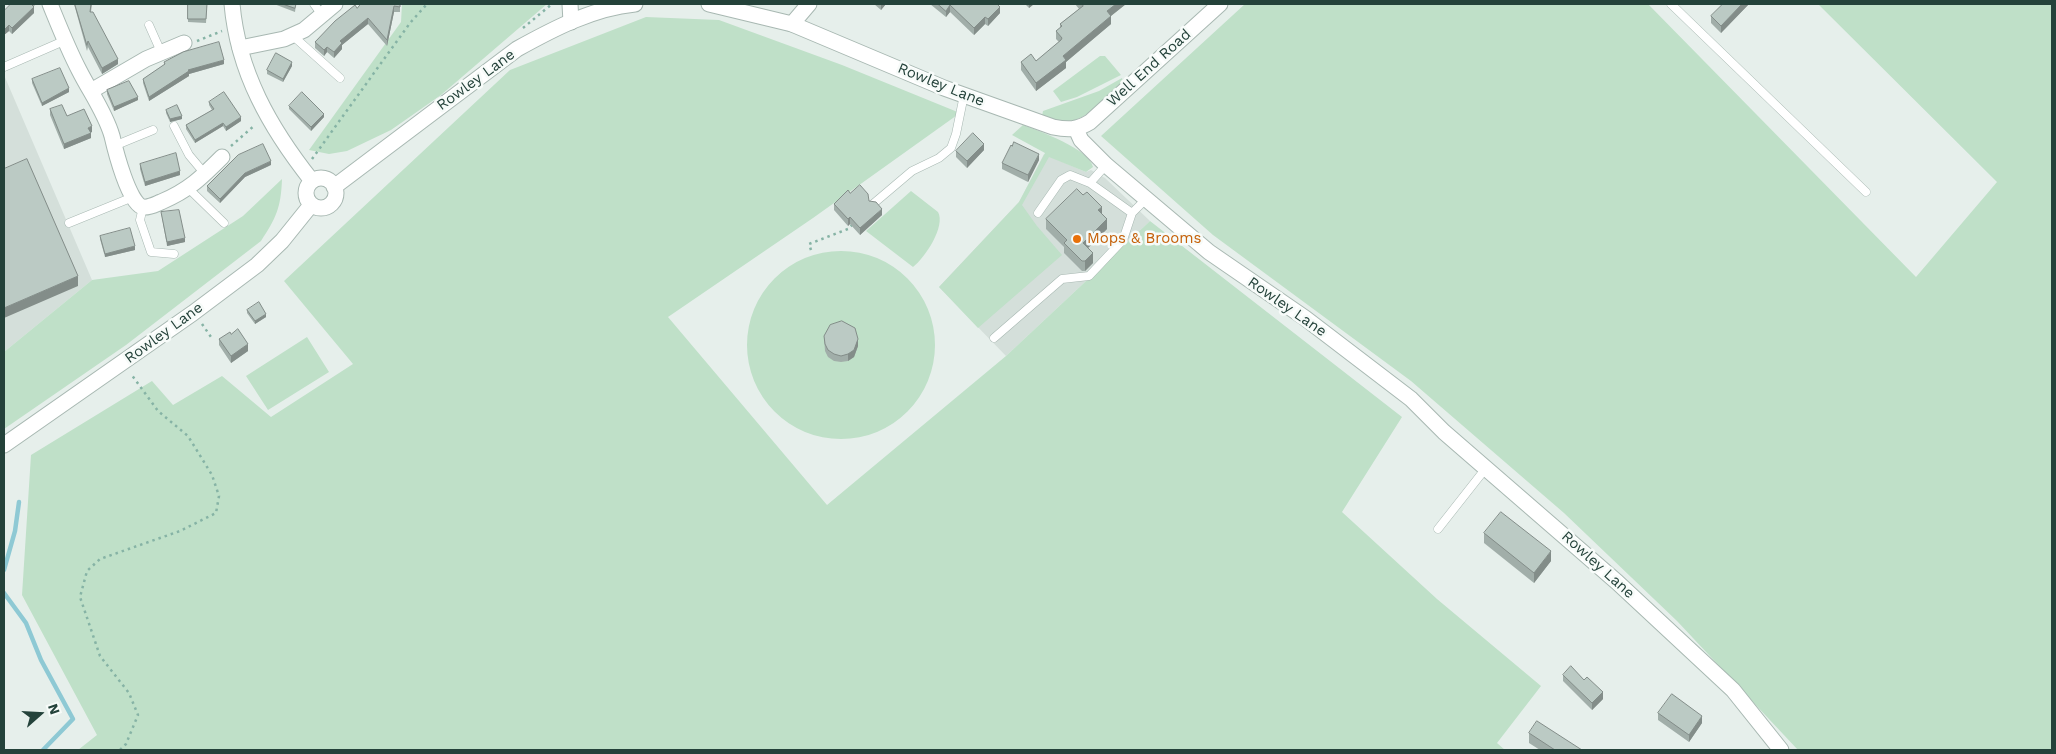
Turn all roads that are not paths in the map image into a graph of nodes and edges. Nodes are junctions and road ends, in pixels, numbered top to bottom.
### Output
1 (50, 4) edge
2 (232, 4) edge
3 (336, 4) edge
4 (570, 4) edge
5 (635, 4) edge
6 (709, 4) edge
7 (809, 4) edge
8 (1220, 4) edge
9 (1671, 4) edge
10 (318, 9) edge
11 (571, 22) junction
12 (792, 24) junction
13 (148, 25) dead end
14 (292, 35) junction
15 (66, 40) junction
16 (184, 43) road end
17 (240, 48) junction
18 (161, 52) junction
19 (4, 67) edge
20 (340, 78) dead end
21 (91, 91) junction
22 (964, 96) junction
23 (174, 126) dead end
24 (1076, 129) junction
25 (152, 130) dead end
26 (114, 146) junction
27 (222, 156) road end
28 (1106, 165) junction
29 (205, 174) junction
30 (312, 181) junction
31 (1090, 183) junction
32 (334, 187) junction
33 (188, 188) junction
34 (1866, 192) dead end
35 (1145, 200) junction
36 (138, 202) junction
37 (873, 204) edge
38 (311, 205) junction
39 (1038, 213) dead end
40 (1132, 213) junction
41 (70, 223) dead end
42 (224, 223) dead end
43 (174, 254) dead end
44 (994, 338) dead end
45 (4, 445) edge
46 (1486, 468) junction
47 (1438, 529) dead end
48 (1781, 750) edge

1 - 15 street
2 - 17 street
3 - 10 street
4 - 11 street
5 - 11 street, Rowley Lane
6 - 12 street, Rowley Lane
7 - 12 street
8 - 24 street, Well End Road
9 - 34 lane
10 - 14 street
11 - 32 street, Rowley Lane
12 - 22 street, Rowley Lane
13 - 18 lane
14 - 17 street
14 - 20 lane
15 - 19 lane
15 - 21 street
16 - 18 street
17 - 30 street
18 - 21 street
21 - 26 street
22 - 24 street, Rowley Lane
22 - 37 lane
23 - 29 lane
24 - 28 street, Rowley Lane
25 - 26 lane
26 - 36 street
27 - 29 street
28 - 31 lane
28 - 35 street, Rowley Lane
29 - 33 street
30 - 32 street
30 - 38 street
31 - 39 lane
31 - 40 lane
32 - 38 street
33 - 36 street
33 - 42 lane
35 - 40 lane
35 - 46 street, Rowley Lane
36 - 41 lane
36 - 43 lane
38 - 45 street, Rowley Lane
40 - 44 lane
46 - 47 lane
46 - 48 street, Rowley Lane

